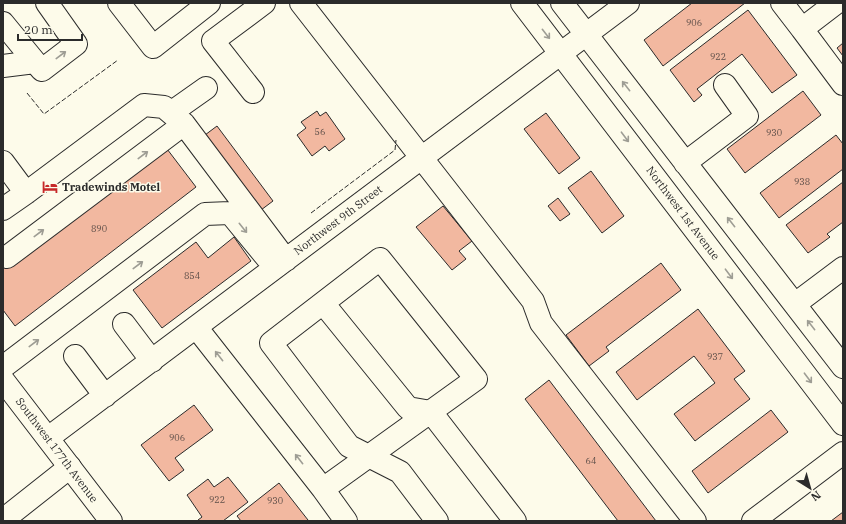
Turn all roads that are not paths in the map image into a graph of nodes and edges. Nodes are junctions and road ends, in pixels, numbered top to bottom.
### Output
1 (47, 3) edge
2 (119, 3) edge
3 (209, 3) edge
4 (264, 3) edge
5 (301, 3) edge
6 (522, 3) edge
7 (562, 3) edge
8 (628, 3) edge
9 (782, 3) edge
10 (836, 3) edge
11 (3, 23) edge
12 (802, 29) junction
13 (586, 34) junction
14 (561, 53) junction
15 (35, 62) junction
16 (3, 66) edge
17 (843, 84) edge
18 (725, 85) dead end
19 (206, 88) dead end
20 (253, 92) dead end
21 (178, 118) junction
22 (421, 158) junction
23 (3, 162) edge
24 (685, 163) junction
25 (26, 193) junction
26 (3, 209) edge
27 (7, 257) dead end
28 (281, 264) junction
29 (843, 268) edge
30 (323, 304) junction
31 (795, 304) junction
32 (124, 324) dead end
33 (196, 327) junction
34 (75, 356) dead end
35 (152, 360) junction
36 (3, 367) edge
37 (843, 367) edge
38 (5, 387) edge
39 (105, 396) junction
40 (431, 412) junction
41 (843, 424) edge
42 (48, 438) junction
43 (843, 453) edge
44 (370, 456) junction
45 (70, 467) junction
46 (324, 489) junction
47 (3, 520) edge
48 (111, 521) edge
49 (346, 521) edge
50 (437, 521) edge
51 (515, 521) edge
52 (695, 521) edge
53 (753, 521) edge

15 -> 1 main road
2 - 3 main road
4 - 20 main road
5 - 22 main road
6 -> 14 main road, Northwest 1st Avenue
7 - 13 main road
8 - 13 main road, Northwest 9th Street
9 - 12 main road
10 - 12 main road
11 - 15 main road
12 - 17 main road
13 - 14 main road, Northwest 9th Street
24 -> 13 main road
14 - 22 main road, Northwest 9th Street
14 -> 41 main road, Northwest 1st Avenue
15 - 16 main road
18 - 24 main road
19 - 21 main road
21 - 25 main road
27 -> 21 main road
21 - 28 main road
22 - 28 main road, Northwest 9th Street
22 - 52 main road
23 - 25 main road
31 -> 24 main road
25 - 26 main road
28 - 33 main road, Northwest 9th Street
36 -> 28 main road
29 - 31 main road
30 - 40 main road
30 - 40 main road
30 - 44 main road
37 -> 31 main road
32 - 35 main road
33 - 35 main road, Northwest 9th Street
46 -> 33 main road
34 - 39 main road
35 - 39 main road, Northwest 9th Street
38 - 42 main road, Southwest 177th Avenue
39 - 42 main road, Northwest 9th Street
40 - 44 main road
40 - 51 main road
42 - 45 main road, Southwest 177th Avenue
43 - 53 main road
44 - 46 main road
44 - 50 main road
45 - 47 main road
45 - 48 main road, Southwest 177th Avenue
46 - 49 main road

